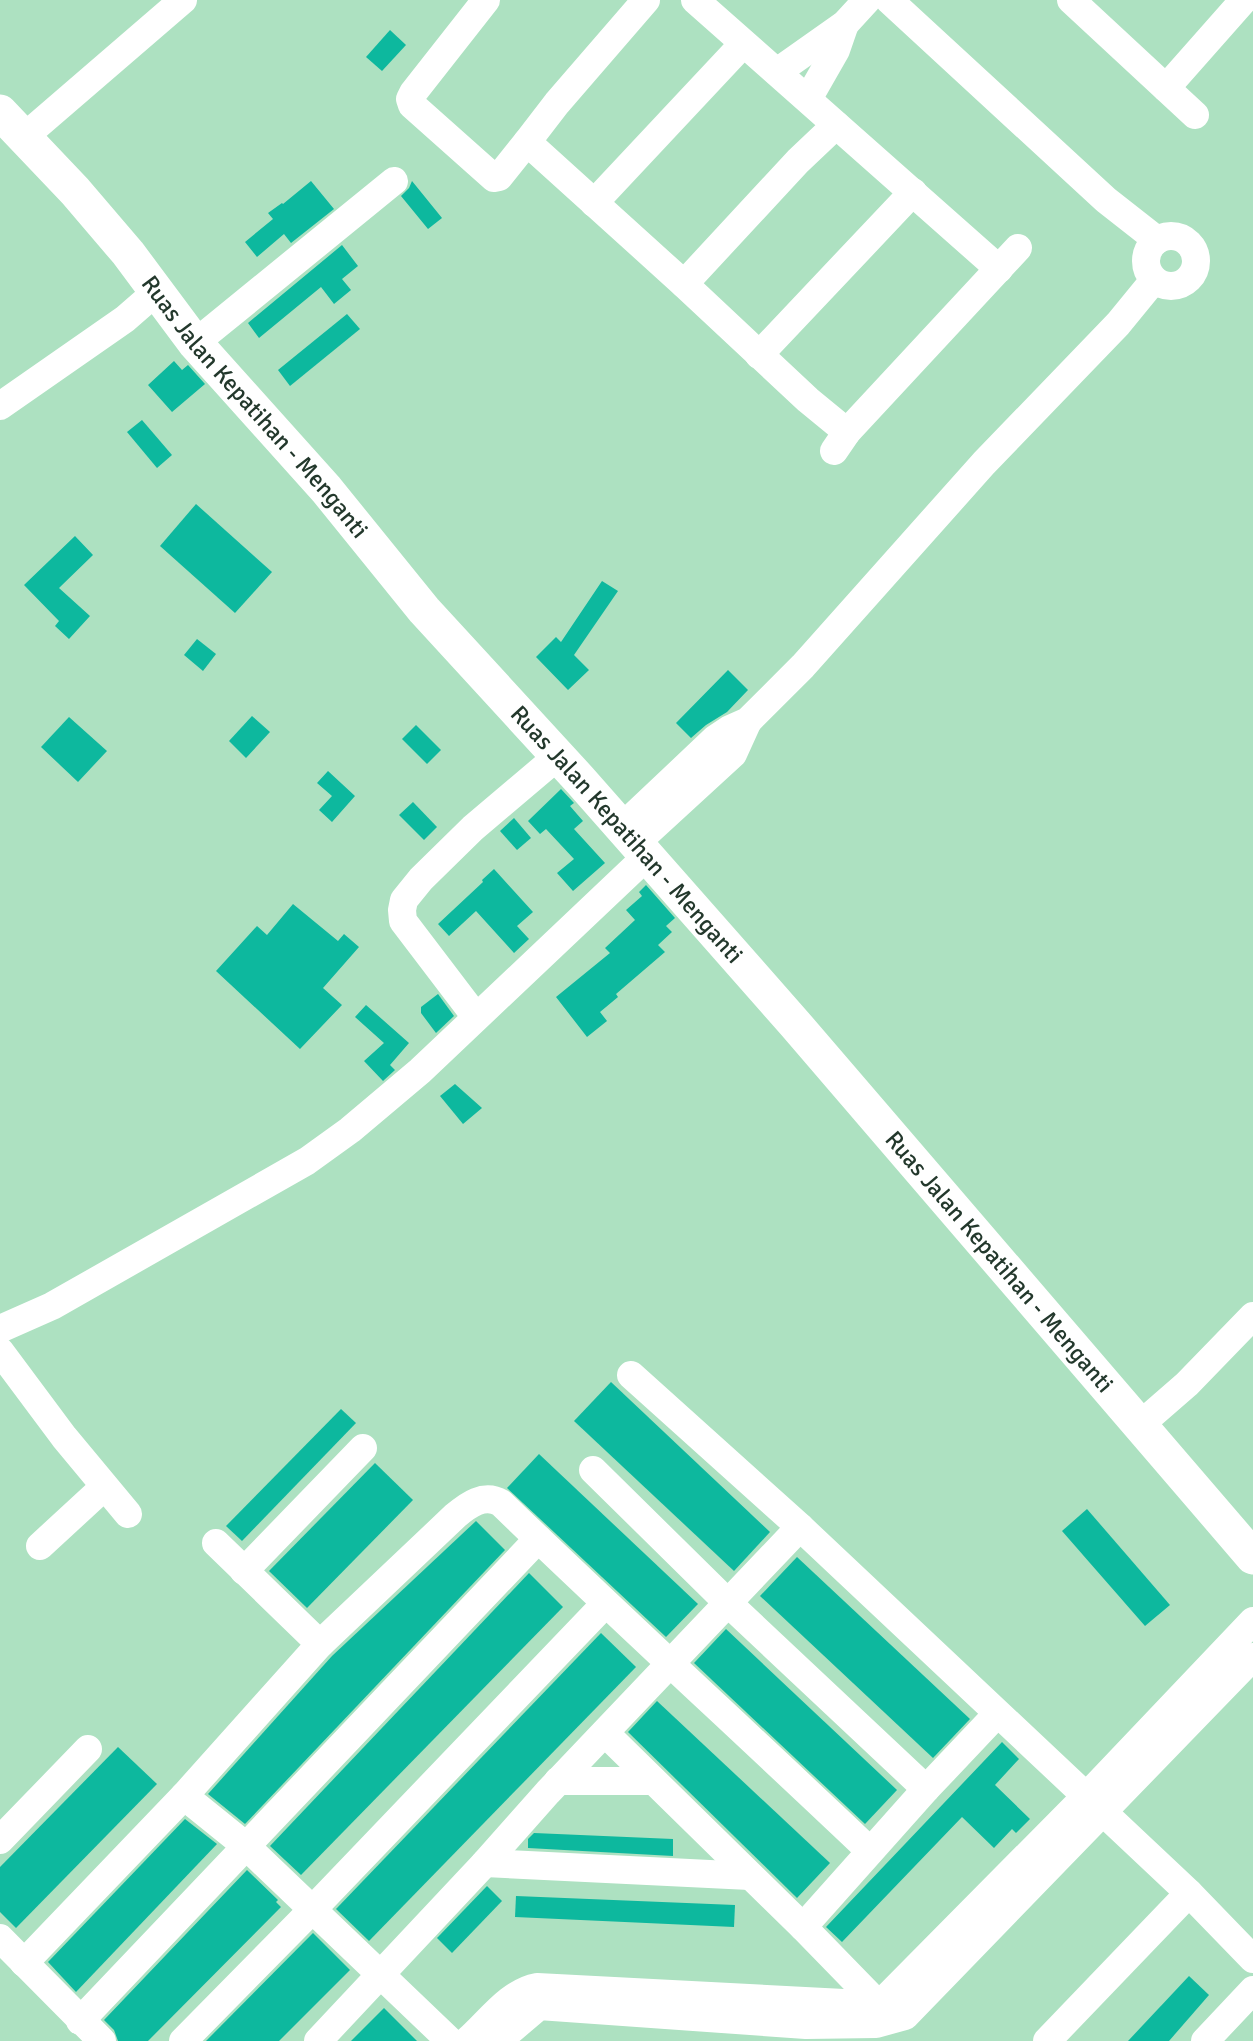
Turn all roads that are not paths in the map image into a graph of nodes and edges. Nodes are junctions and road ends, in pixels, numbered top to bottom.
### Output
1 (183, 0) edge
2 (485, 0) edge
3 (646, 0) edge
4 (695, 0) edge
5 (867, 0) edge
6 (889, 0) edge
7 (1242, 2) dead end
8 (1083, 4) edge
9 (845, 24) junction
10 (743, 44) junction
11 (777, 72) junction
12 (1166, 88) junction
13 (808, 99) junction
14 (0, 112) edge
15 (1195, 115) dead end
16 (836, 125) junction
17 (24, 138) junction
18 (527, 142) junction
19 (394, 181) dead end
20 (913, 192) junction
21 (594, 203) junction
22 (1157, 240) junction
23 (1018, 248) dead end
24 (999, 270) junction
25 (1154, 280) junction
26 (684, 284) junction
27 (156, 292) junction
28 (195, 344) junction
29 (759, 355) junction
30 (0, 406) edge
31 (558, 756) junction
32 (635, 842) junction
33 (476, 1017) junction
34 (1253, 1316) edge
35 (0, 1329) edge
36 (0, 1351) edge
37 (631, 1375) dead end
38 (1141, 1424) junction
39 (363, 1448) dead end
40 (593, 1470) dead end
41 (104, 1487) junction
42 (128, 1514) dead end
43 (800, 1527) junction
44 (538, 1539) junction
45 (216, 1542) dead end
46 (40, 1546) dead end
47 (1253, 1557) edge
48 (244, 1571) junction
49 (728, 1603) junction
50 (604, 1604) junction
51 (1253, 1621) edge
52 (320, 1644) junction
53 (1253, 1657) edge
54 (671, 1662) junction
55 (996, 1714) junction
56 (605, 1733) junction
57 (88, 1749) dead end
58 (558, 1781) junction
59 (653, 1781) junction
60 (926, 1789) junction
61 (184, 1796) junction
62 (1093, 1805) junction
63 (0, 1840) edge
64 (246, 1846) junction
65 (870, 1851) junction
66 (485, 1863) junction
67 (750, 1876) junction
68 (1189, 1894) junction
69 (312, 1910) junction
70 (803, 1927) junction
71 (0, 1938) edge
72 (1253, 1959) edge
73 (24, 1963) junction
74 (379, 1975) junction
75 (1253, 1990) edge
76 (884, 2012) junction
77 (80, 2021) junction
78 (102, 2041) edge
79 (183, 2041) edge
80 (318, 2041) edge
81 (450, 2041) edge
82 (467, 2041) edge
83 (499, 2041) edge
84 (1047, 2041) edge
85 (1205, 2041) edge

1 - 17 street
2 - 18 street
3 - 18 street
4 - 10 street
5 - 9 street
6 - 22 street
7 - 12 street
8 - 12 street
9 - 11 street
9 - 13 street
10 - 11 street
10 - 21 street
11 - 13 street
12 - 15 street
13 - 16 street
14 - 17 main road, Ruas Jalan Kepatihan - Menganti
16 - 20 street
16 - 26 street
17 - 27 main road, Ruas Jalan Kepatihan - Menganti
18 - 21 street
19 - 28 street
20 - 24 street
20 - 29 street
21 - 26 street
22 - 25 street
22 - 25 street
23 - 24 street
24 - 29 street
25 - 32 street
26 - 29 street
27 - 28 main road, Ruas Jalan Kepatihan - Menganti
27 - 30 street
28 - 31 main road, Ruas Jalan Kepatihan - Menganti
31 - 32 main road, Ruas Jalan Kepatihan - Menganti
31 - 33 street
32 - 33 street
32 - 38 main road, Ruas Jalan Kepatihan - Menganti
33 - 35 street
34 - 38 street
36 - 41 street
37 - 43 street
38 - 47 main road, Ruas Jalan Kepatihan - Menganti
39 - 48 street
40 - 49 street
41 - 42 street
41 - 46 street
43 - 49 street
43 - 55 street
44 - 50 street
44 - 52 street
44 - 64 street
45 - 48 street
48 - 52 street
49 - 54 street
49 - 60 street
50 - 54 street
50 - 69 street
51 - 62 street
52 - 61 street
53 - 62 street
54 - 56 street
54 - 65 street
55 - 60 street
55 - 62 street
56 - 58 street
56 - 59 street
57 - 63 street
58 - 59 street
58 - 66 street
59 - 67 street
60 - 65 street
61 - 64 street
61 - 73 street
62 - 68 street
62 - 76 street
64 - 69 street
64 - 77 street
65 - 70 street
66 - 67 street
66 - 74 street
67 - 70 street
68 - 72 street
68 - 84 street
69 - 74 street
69 - 79 street
70 - 76 street
71 - 73 street
73 - 77 street
74 - 80 street
74 - 81 street
75 - 85 street
76 - 82 street
76 - 83 street
77 - 78 street

